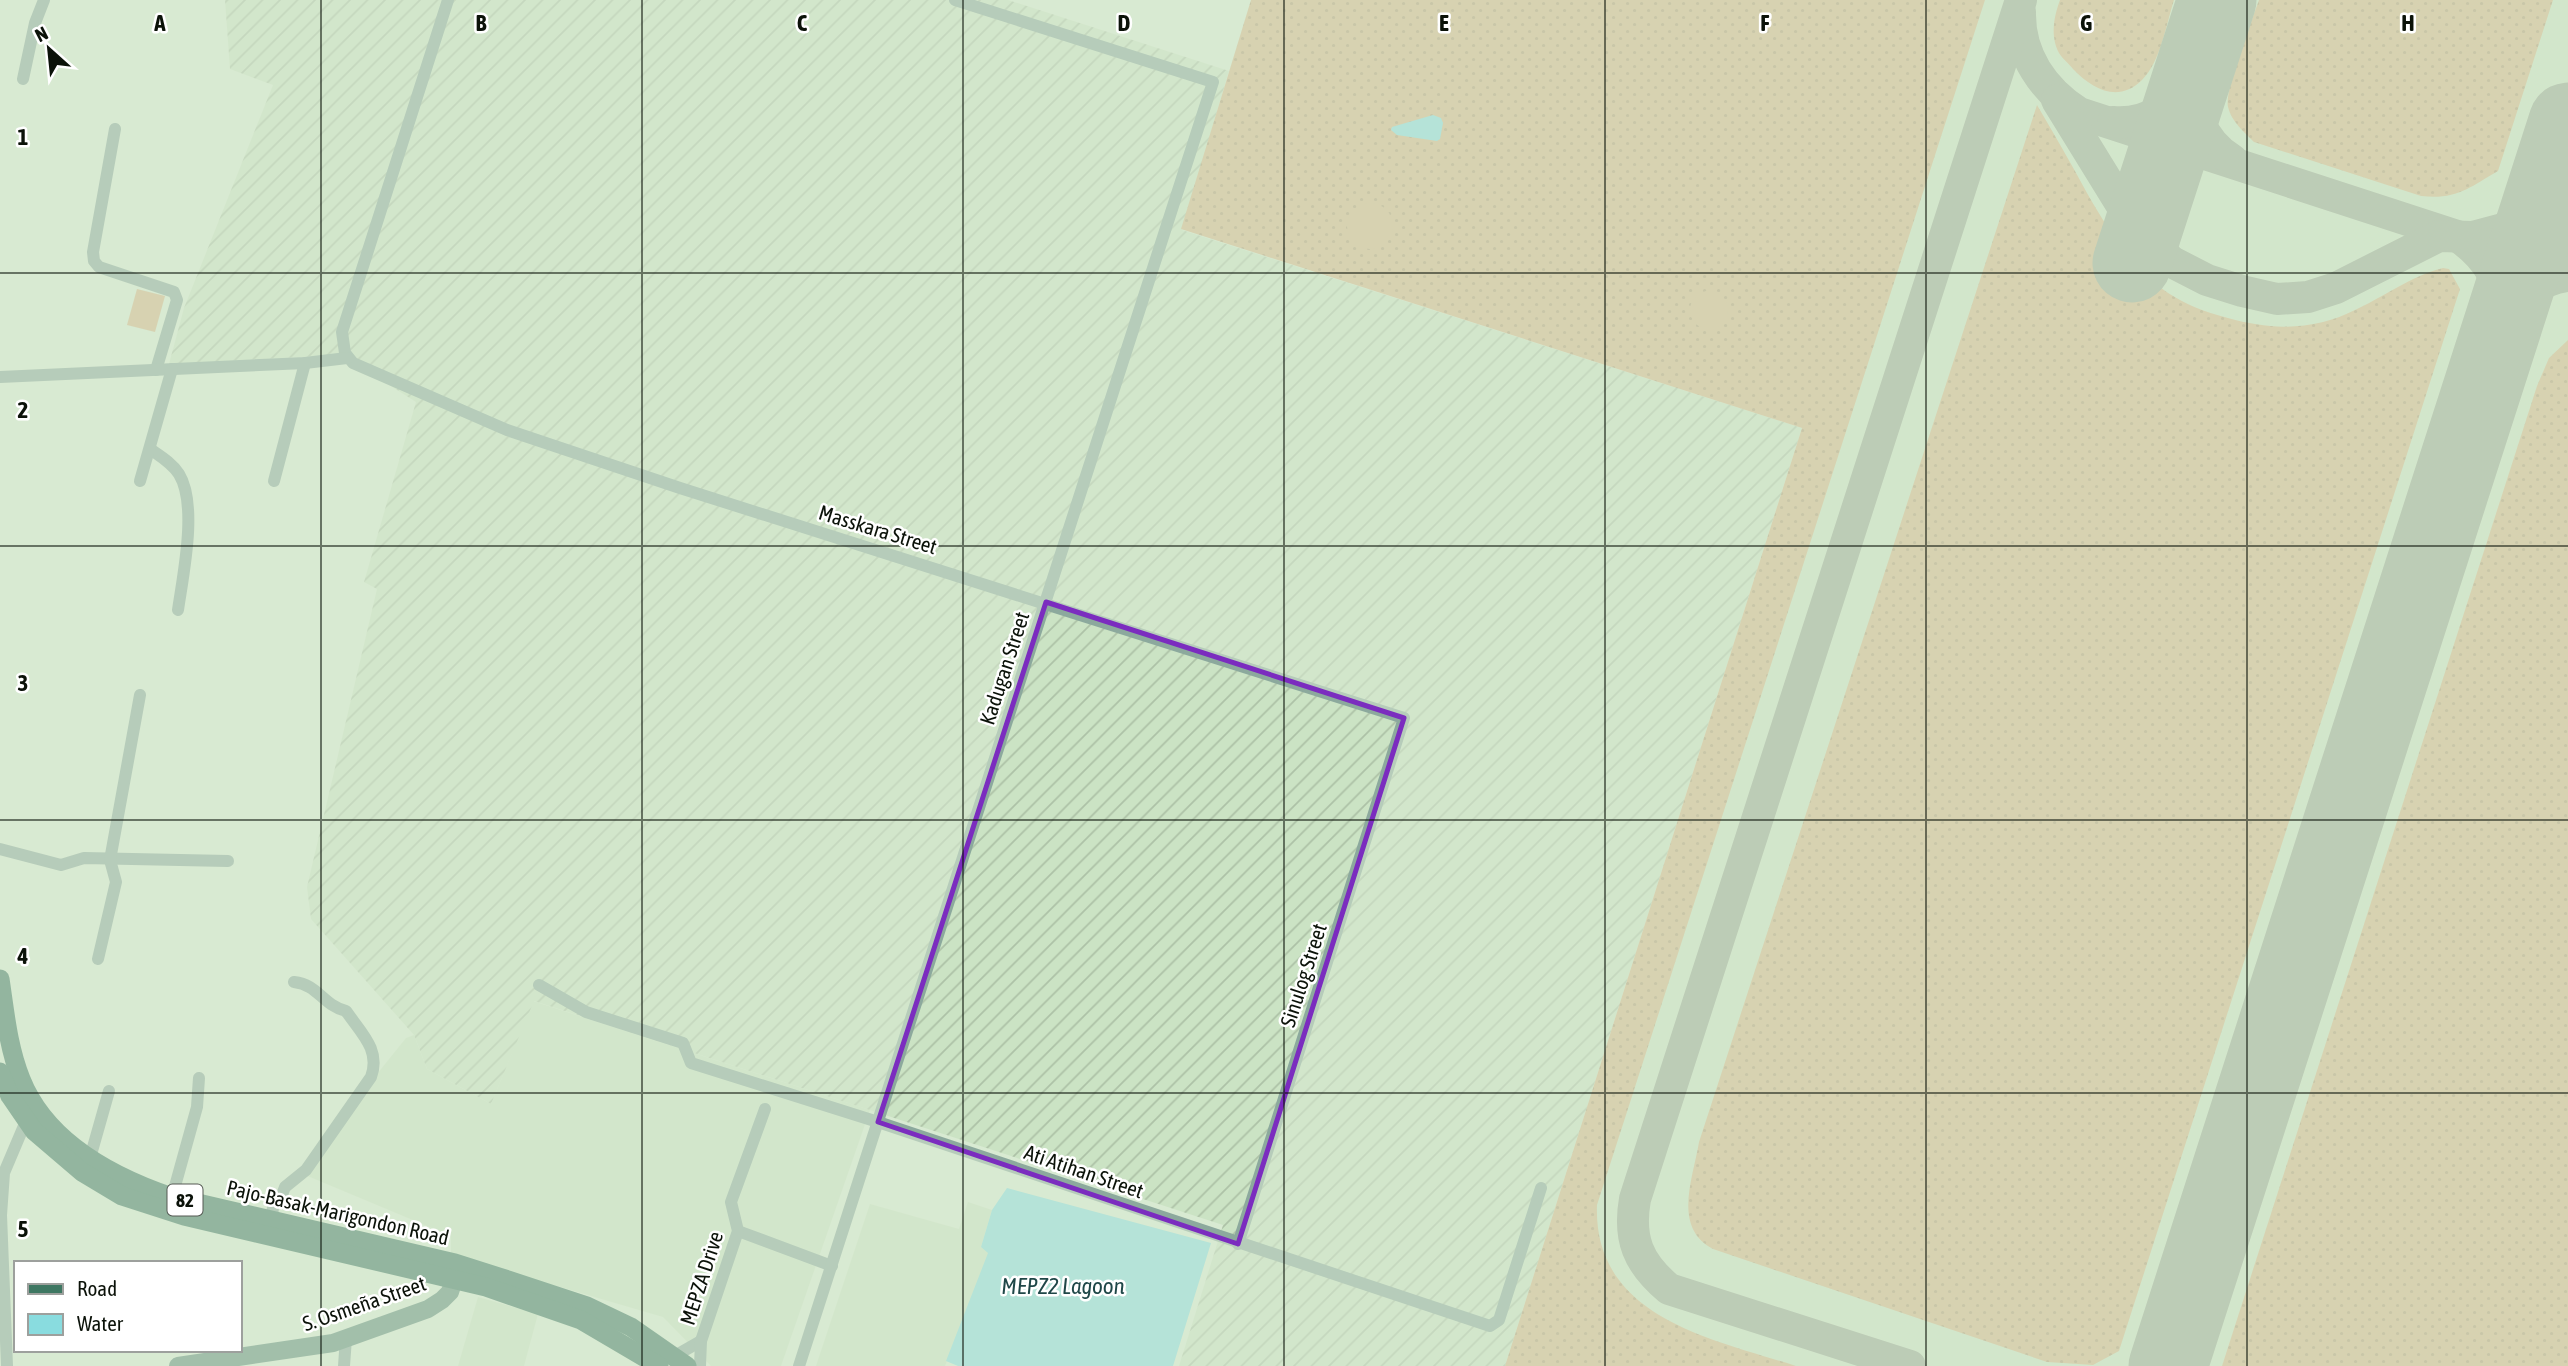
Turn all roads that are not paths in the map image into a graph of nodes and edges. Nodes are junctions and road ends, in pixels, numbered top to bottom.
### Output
1 (44, 0) edge
2 (448, 0) edge
3 (955, 0) edge
4 (23, 79) dead end
5 (115, 129) dead end
6 (347, 358) junction
7 (305, 363) junction
8 (172, 369) junction
9 (156, 370) junction
10 (0, 377) edge
11 (150, 449) junction
12 (140, 481) dead end
13 (274, 481) dead end
14 (1046, 603) junction
15 (178, 610) dead end
16 (140, 695) dead end
17 (1404, 718) joint
18 (0, 849) edge
19 (110, 860) junction
20 (228, 861) dead end
21 (98, 959) dead end
22 (0, 979) edge
23 (294, 982) dead end
24 (539, 985) dead end
25 (0, 1072) edge
26 (199, 1078) dead end
27 (109, 1091) dead end
28 (765, 1109) dead end
29 (26, 1121) junction
30 (878, 1122) junction
31 (90, 1158) junction
32 (1541, 1188) dead end
33 (172, 1197) junction
34 (272, 1220) junction
35 (738, 1231) junction
36 (1238, 1244) junction
37 (832, 1266) junction
38 (457, 1272) junction
39 (339, 1340) junction
40 (701, 1341) junction
41 (666, 1364) edge
42 (7, 1366) edge
43 (178, 1366) edge
44 (337, 1366) edge
45 (344, 1366) edge
46 (700, 1366) edge
47 (799, 1366) edge

1 - 4 street
2 - 6 street
3 - 14 street, Kadugan Street
5 - 9 street
6 - 7 street
6 - 14 street, Masskara Street
7 - 8 street
7 - 13 street
8 - 9 street
8 - 11 street
9 - 10 street
11 - 12 street
11 - 15 street
14 - 17 street, Masskara Street
14 - 30 street, Kadugan Street
16 - 19 street
17 - 36 street, Sinulog Street
18 - 19 street
19 - 20 street
19 - 21 street
22 - 31 main road, Pajo-Basak-Marigondon Road / 82
23 - 34 street
24 - 30 street, Ati Atihan Street
25 - 29 main road, Pajo-Basak-Marigondon Road / 82
26 - 33 street
27 - 31 street
28 - 35 street, MEPZA Drive
29 - 38 main road, Pajo-Basak-Marigondon Road / 82
29 - 42 street
30 - 36 street, Ati Atihan Street
30 - 37 street, Kadugan Street
31 - 33 main road, Pajo-Basak-Marigondon Road / 82
32 - 36 street, Ati Atihan Street
33 - 34 main road, Pajo-Basak-Marigondon Road / 82
34 - 38 main road, Pajo-Basak-Marigondon Road / 82
35 - 37 street
35 - 40 street, MEPZA Drive
37 - 47 street
38 - 39 street, S. Osmeña Street
38 - 41 main road, Pajo-Basak-Marigondon Road / 82
39 - 43 street, S. Osmeña Street
39 - 44 street
39 - 45 street
40 - 41 street, MEPZA Drive
40 - 46 street, MEPZA Drive

